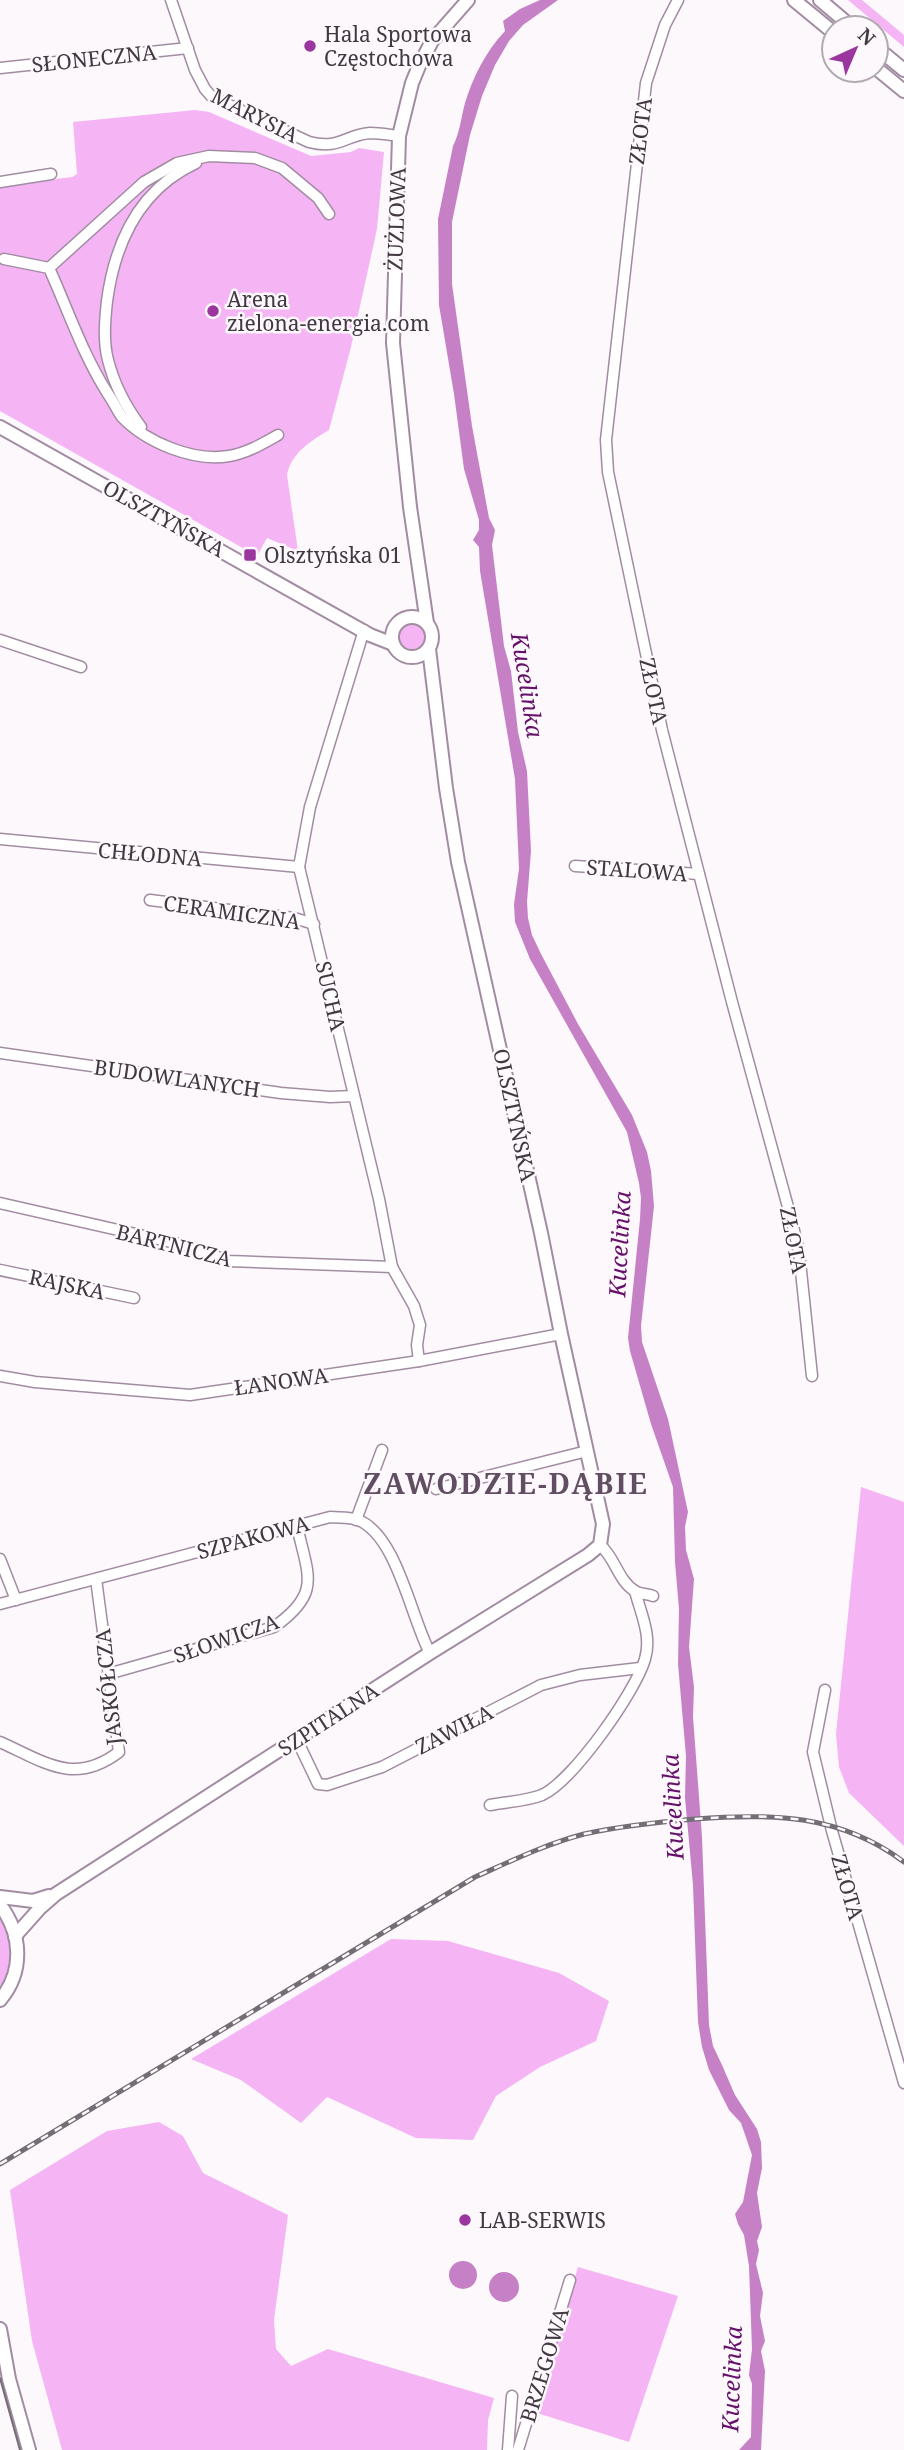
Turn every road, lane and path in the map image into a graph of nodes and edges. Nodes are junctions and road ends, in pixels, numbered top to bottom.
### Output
1 (171, 0) edge
2 (468, 0) edge
3 (678, 0) edge
4 (794, 0) edge
5 (820, 0) edge
6 (836, 14) edge
7 (820, 21) edge
8 (188, 48) junction
9 (890, 58) edge
10 (0, 68) edge
11 (904, 70) edge
12 (890, 80) edge
13 (904, 91) edge
14 (399, 136) junction
15 (209, 156) junction
16 (51, 174) dead end
17 (0, 182) edge
18 (328, 214) dead end
19 (4, 259) dead end
20 (49, 268) junction
21 (0, 427) edge
22 (278, 435) dead end
23 (150, 438) junction
24 (420, 583) junction
25 (408, 617) junction
26 (427, 624) junction
27 (364, 629) junction
28 (393, 629) junction
29 (0, 640) edge
30 (393, 644) junction
31 (429, 649) junction
32 (411, 657) junction
33 (81, 667) dead end
34 (432, 685) junction
35 (0, 839) edge
36 (575, 866) dead end
37 (299, 867) junction
38 (699, 873) junction
39 (150, 900) dead end
40 (314, 924) junction
41 (0, 1053) edge
42 (355, 1096) junction
43 (0, 1203) edge
44 (392, 1267) junction
45 (0, 1270) edge
46 (134, 1298) dead end
47 (561, 1334) junction
48 (419, 1361) junction
49 (0, 1376) edge
50 (812, 1376) dead end
51 (382, 1450) dead end
52 (587, 1451) junction
53 (436, 1489) dead end
54 (356, 1520) junction
55 (297, 1526) junction
56 (600, 1545) junction
57 (0, 1559) edge
58 (96, 1579) junction
59 (635, 1591) junction
60 (653, 1596) dead end
61 (16, 1600) junction
62 (0, 1604) edge
63 (430, 1653) junction
64 (640, 1668) junction
65 (108, 1675) junction
66 (825, 1690) dead end
67 (297, 1740) junction
68 (0, 1742) edge
69 (490, 1805) dead end
70 (56, 1894) junction
71 (0, 1897) edge
72 (0, 1905) edge
73 (15, 1936) junction
74 (0, 2000) edge
75 (904, 2083) edge
76 (570, 2280) dead end
77 (0, 2329) edge
78 (512, 2396) dead end
79 (29, 2450) edge
80 (508, 2450) edge
81 (518, 2450) edge

1 - 8 street, MARYSIA
2 - 14 street, ŻUŻLOWA
3 - 38 street, ZŁOTA
4 - 7 street
5 - 6 street
8 - 10 street, SŁONECZNA
8 - 14 street, MARYSIA
9 - 11 street
12 - 13 street
14 - 24 street, ŻUŻLOWA
15 - 18 street
15 - 20 street
15 - 23 street
16 - 17 street
19 - 20 street
20 - 23 street
21 - 27 street, OLSZTYŃSKA
22 - 23 street
24 - 25 street, ŻUŻLOWA
24 - 26 street, ŻUŻLOWA
25 - 26 street
25 - 28 street
26 - 31 street
27 - 28 street, OLSZTYŃSKA
27 - 30 street, OLSZTYŃSKA
27 - 37 street, SUCHA
28 - 30 street
29 - 33 street
30 - 32 street
31 - 32 street
31 - 34 street, OLSZTYŃSKA
32 - 34 street, OLSZTYŃSKA
34 - 47 street, OLSZTYŃSKA
35 - 37 street, CHŁODNA
36 - 38 street, STALOWA
37 - 40 street, SUCHA
38 - 50 street, ZŁOTA
39 - 40 street, CERAMICZNA
40 - 42 street, SUCHA
41 - 42 street, BUDOWLANYCH
42 - 44 street, SUCHA
43 - 44 street, BARTNICZA
44 - 48 street, SUCHA
45 - 46 street, RAJSKA
47 - 48 street, ŁANOWA
47 - 52 street, OLSZTYŃSKA
48 - 49 street, ŁANOWA
51 - 54 street
52 - 53 street
52 - 56 street, OLSZTYŃSKA
54 - 55 street, SZPAKOWA
54 - 63 street
55 - 58 street, SZPAKOWA
55 - 65 street, SŁOWICZA
56 - 59 street
56 - 63 street, SZPITALNA
57 - 61 street
58 - 61 street, SZPAKOWA
58 - 65 street, JASKÓŁCZA
59 - 60 street
59 - 64 street
61 - 62 street, SZPAKOWA
63 - 67 street, SZPITALNA
64 - 67 street, ZAWIŁA
64 - 69 street
65 - 68 street, JASKÓŁCZA
66 - 75 street, ZŁOTA
67 - 70 street, SZPITALNA
70 - 71 street, SZPITALNA
70 - 73 street, SZPITALNA
72 - 73 street
73 - 74 street
76 - 81 street, BRZEGOWA
77 - 79 street
78 - 80 street, BRZEGOWA

